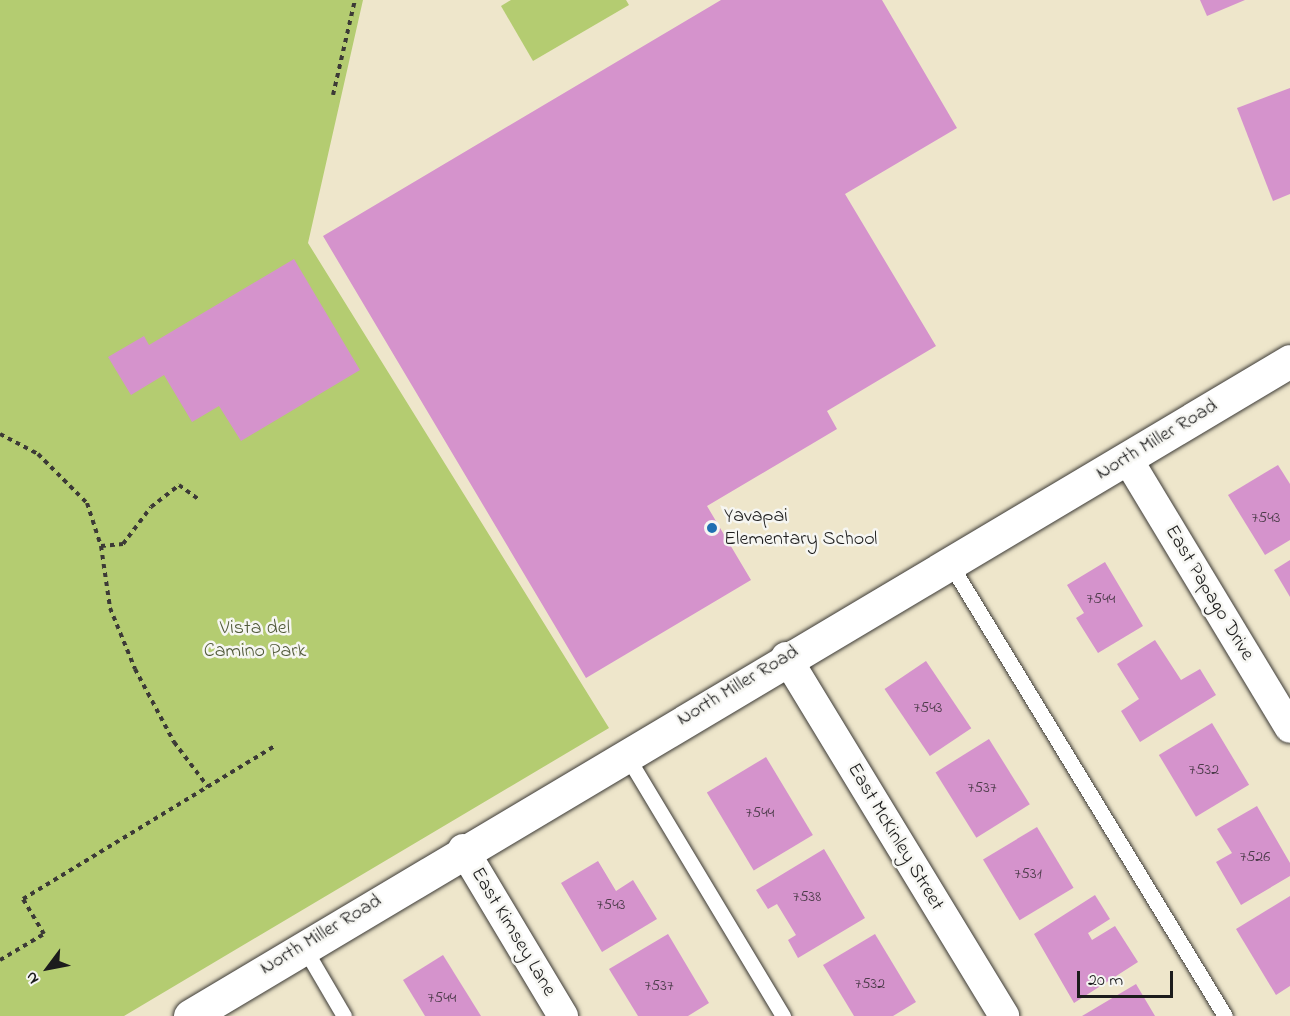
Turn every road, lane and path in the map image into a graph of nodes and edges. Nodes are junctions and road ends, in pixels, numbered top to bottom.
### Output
1 (355, 0) edge
2 (333, 94) dead end
3 (1290, 361) edge
4 (0, 434) edge
5 (1127, 458) junction
6 (200, 500) dead end
7 (101, 546) junction
8 (949, 562) junction
9 (786, 657) junction
10 (1290, 728) edge
11 (275, 746) dead end
12 (625, 753) junction
13 (208, 787) junction
14 (463, 849) junction
15 (303, 946) junction
16 (0, 960) edge
17 (190, 1016) edge
18 (344, 1016) edge
19 (564, 1016) edge
20 (783, 1016) edge
21 (1004, 1016) edge
22 (1225, 1016) edge

1 - 2 path
3 - 5 street, North Miller Road
4 - 7 path
5 - 8 street, North Miller Road
5 - 10 street, East Papago Drive
6 - 7 path
7 - 13 path
8 - 9 street, North Miller Road
8 - 22 lane
9 - 12 street, North Miller Road
9 - 21 street, East McKinley Street
11 - 13 path
12 - 14 street, North Miller Road
12 - 20 lane
13 - 16 path
14 - 15 street, North Miller Road
14 - 19 street, East Kimsey Lane
15 - 17 street, North Miller Road
15 - 18 lane

